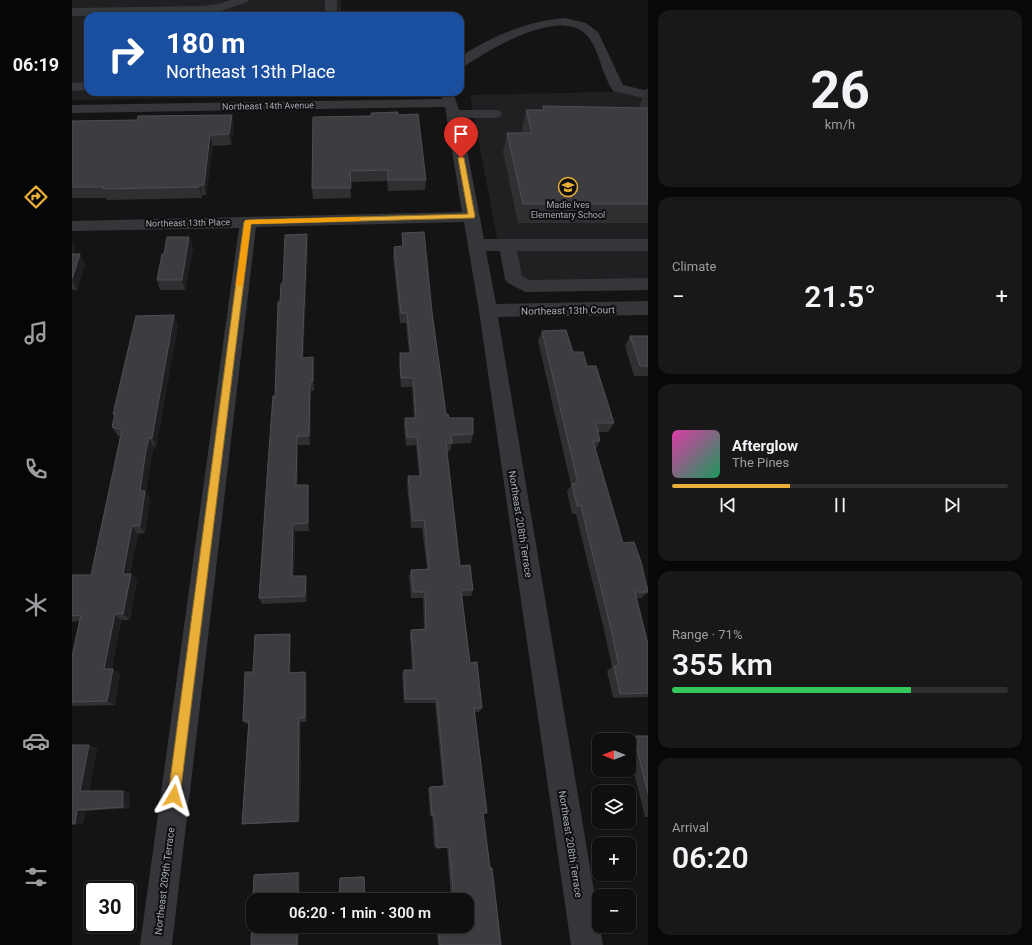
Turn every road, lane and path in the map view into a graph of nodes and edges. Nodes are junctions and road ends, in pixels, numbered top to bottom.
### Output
1 (243, 0) edge
2 (331, 0) edge
3 (72, 12) edge
4 (84, 12) edge
5 (177, 12) edge
6 (331, 12) edge
7 (464, 59) edge
8 (84, 86) edge
9 (72, 87) edge
10 (648, 95) edge
11 (450, 103) edge
12 (72, 109) edge
13 (495, 114) dead end
14 (471, 216) junction
15 (248, 222) junction
16 (72, 226) edge
17 (476, 245) junction
18 (507, 245) junction
19 (648, 245) edge
20 (648, 284) edge
21 (648, 308) edge
22 (488, 311) junction
23 (156, 945) edge
24 (587, 945) edge

1 - 5 street
2 - 6 street
3 - 4 street
7 - 10 street
8 - 9 street
11 - 12 street, Northeast 14th Avenue
11 - 13 street, Northeast 14th Avenue
11 - 14 street, Northeast 208th Terrace
14 - 15 street, Northeast 13th Place
14 - 17 street, Northeast 208th Terrace
15 - 16 street, Northeast 13th Place
15 - 23 street, Northeast 209th Terrace
17 - 18 street
17 - 22 street, Northeast 208th Terrace
18 - 19 street
18 - 20 street
21 - 22 street, Northeast 13th Court
22 - 24 street, Northeast 208th Terrace

